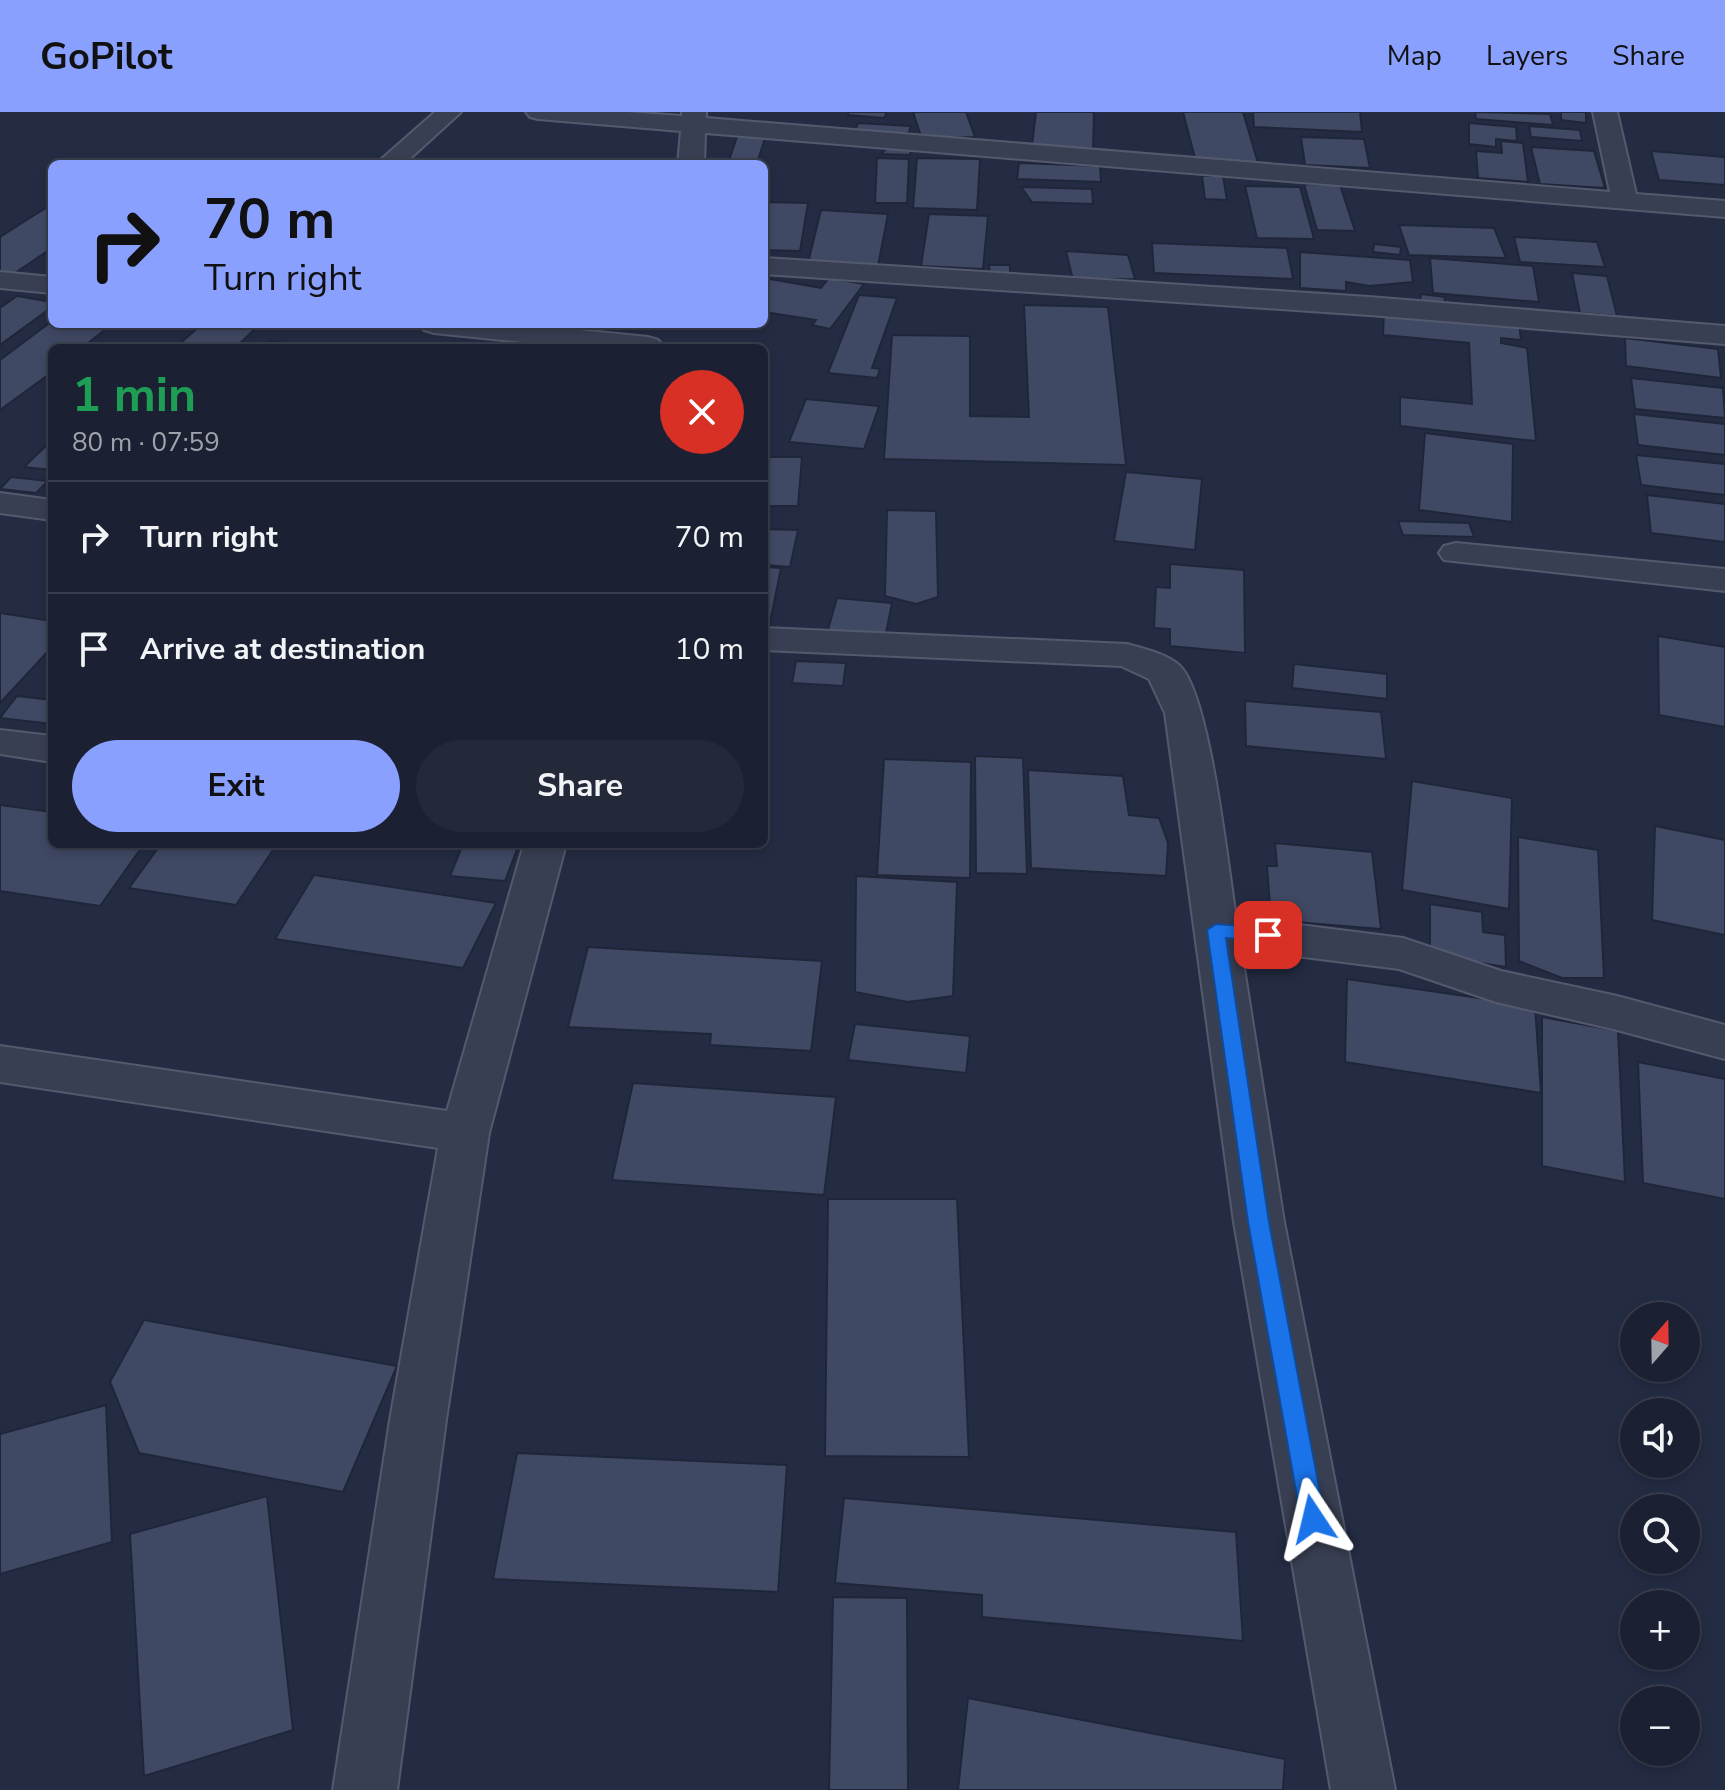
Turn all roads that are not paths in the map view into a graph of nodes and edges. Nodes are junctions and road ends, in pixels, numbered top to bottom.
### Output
1 (449, 112) edge
2 (538, 112) edge
3 (1605, 112) edge
4 (694, 118) edge
5 (394, 160) edge
6 (691, 160) edge
7 (1625, 202) junction
8 (1725, 209) edge
9 (768, 266) edge
10 (0, 280) edge
11 (48, 285) edge
12 (492, 328) edge
13 (1725, 335) edge
14 (650, 339) edge
15 (0, 503) edge
16 (48, 509) edge
17 (1456, 553) dead end
18 (1725, 580) edge
19 (768, 639) edge
20 (0, 742) edge
21 (48, 748) edge
22 (544, 848) edge
23 (1216, 930) junction
24 (1725, 1042) edge
25 (0, 1064) edge
26 (465, 1133) junction
27 (365, 1790) edge
28 (1363, 1790) edge

1 - 5 street
2 - 4 street
3 - 7 street
4 - 6 street
4 - 7 street
7 - 8 street
9 - 13 street
10 - 11 street
12 - 14 street
15 - 16 street
17 - 18 street
19 - 23 street
20 - 21 street
22 - 26 street
23 - 24 street
23 - 28 street
25 - 26 street
26 - 27 street

